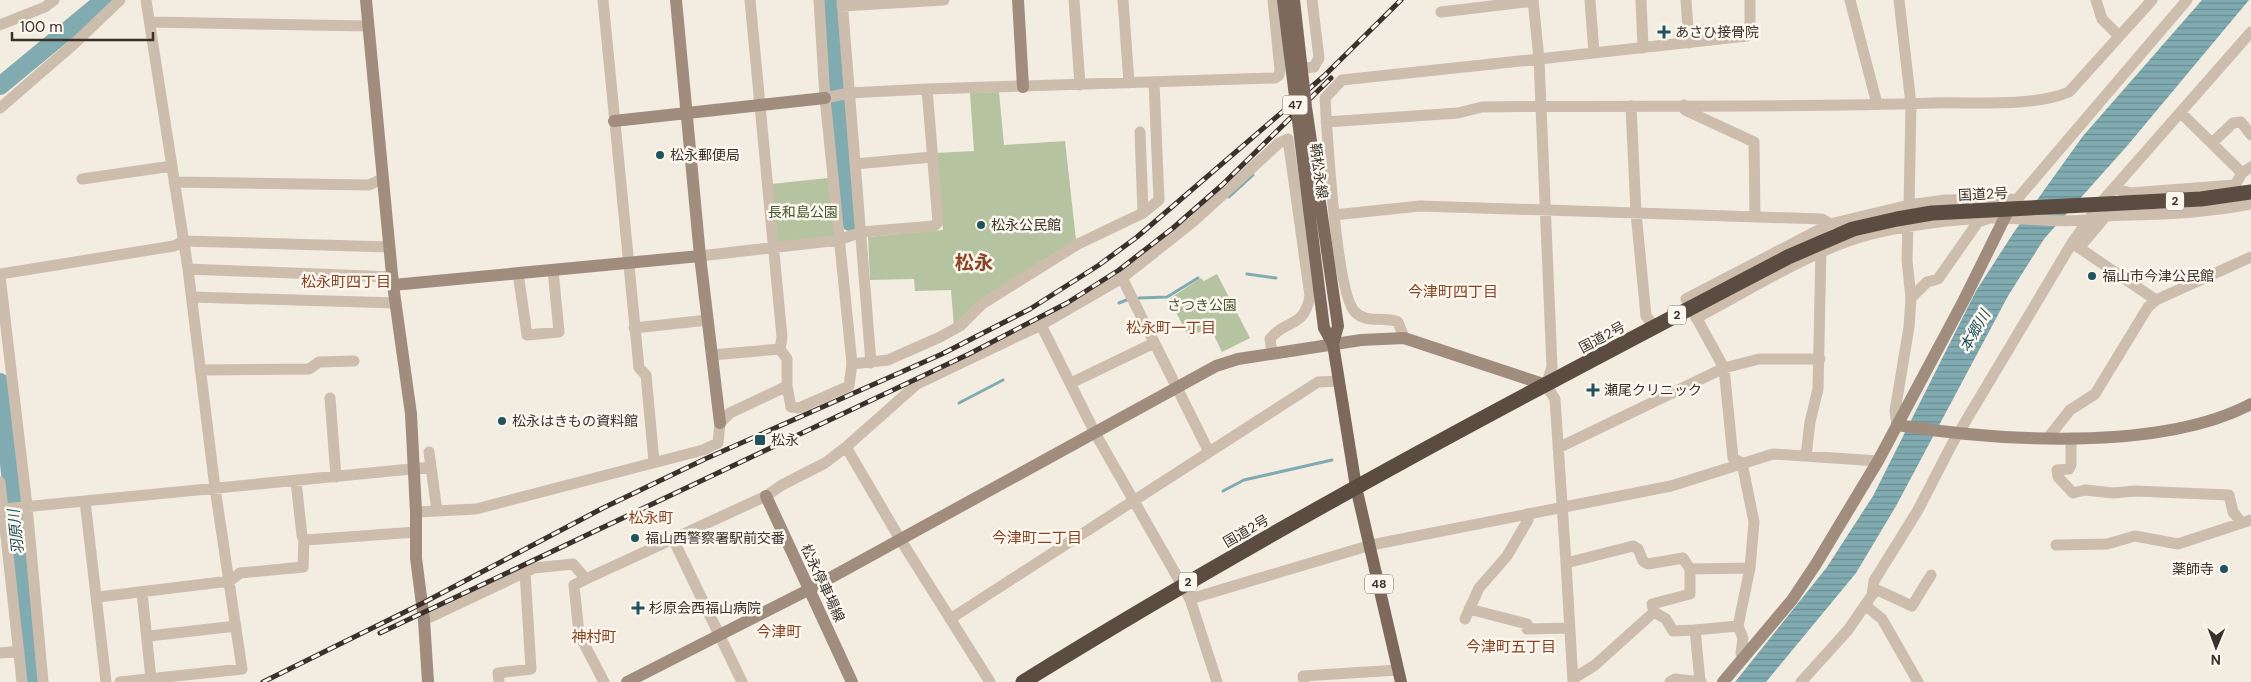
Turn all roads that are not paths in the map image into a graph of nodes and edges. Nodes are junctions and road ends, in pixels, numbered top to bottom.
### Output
1 (54, 0) edge
2 (120, 0) edge
3 (146, 0) edge
4 (366, 0) edge
5 (603, 0) edge
6 (676, 0) edge
7 (750, 0) edge
8 (819, 0) edge
9 (944, 0) edge
10 (1018, 0) edge
11 (1074, 0) edge
12 (1123, 0) edge
13 (1273, 0) edge
14 (1283, 0) edge
15 (1294, 0) edge
16 (1312, 0) edge
17 (1590, 0) edge
18 (1640, 0) edge
19 (1686, 0) edge
20 (1750, 0) edge
21 (1850, 0) edge
22 (1899, 0) edge
23 (2096, 0) edge
24 (2152, 0) edge
25 (2187, 0) edge
26 (1533, 1) edge
27 (842, 3) edge
28 (1441, 12) dead end
29 (150, 22) junction
30 (0, 25) edge
31 (368, 26) junction
32 (2251, 32) edge
33 (2119, 36) junction
34 (1689, 43) junction
35 (1643, 48) junction
36 (1594, 53) junction
37 (1539, 60) junction
38 (1280, 70) junction
39 (1154, 82) junction
40 (1129, 83) junction
41 (1080, 85) junction
42 (1023, 87) junction
43 (926, 89) junction
44 (849, 93) junction
45 (825, 98) junction
46 (760, 104) junction
47 (1877, 104) junction
48 (1911, 104) junction
49 (1684, 105) junction
50 (1542, 106) junction
51 (1631, 106) junction
52 (0, 108) edge
53 (2181, 113) junction
54 (687, 114) junction
55 (614, 121) junction
56 (1326, 122) junction
57 (1140, 132) dead end
58 (2251, 135) edge
59 (1327, 136) junction
60 (1288, 139) junction
61 (2212, 143) junction
62 (932, 157) junction
63 (855, 164) junction
64 (172, 166) junction
65 (2246, 170) edge
66 (82, 179) dead end
67 (382, 179) junction
68 (174, 182) junction
69 (2115, 188) junction
70 (2251, 192) edge
71 (2251, 204) edge
72 (1909, 207) junction
73 (1315, 209) junction
74 (1545, 209) junction
75 (2013, 209) junction
76 (2102, 211) junction
77 (1143, 213) junction
78 (1636, 213) junction
79 (1334, 215) junction
80 (1755, 217) junction
81 (1989, 218) junction
82 (2088, 220) junction
83 (1908, 225) junction
84 (1824, 226) junction
85 (861, 232) junction
86 (839, 240) junction
87 (184, 241) junction
88 (2076, 246) junction
89 (389, 247) junction
90 (774, 249) junction
91 (1821, 250) junction
92 (700, 256) junction
93 (2251, 257) edge
94 (627, 263) junction
95 (188, 268) junction
96 (553, 270) junction
97 (518, 273) junction
98 (0, 275) edge
99 (1122, 278) junction
100 (393, 281) junction
101 (192, 296) junction
102 (1911, 298) junction
103 (2156, 300) junction
104 (396, 303) junction
105 (1694, 313) junction
106 (708, 320) junction
107 (1041, 325) junction
108 (1654, 327) junction
109 (634, 328) junction
110 (1404, 338) junction
111 (1154, 344) junction
112 (1333, 344) junction
113 (780, 349) junction
114 (1272, 353) junction
115 (712, 355) junction
116 (1820, 359) junction
117 (354, 362) dead end
118 (871, 363) junction
119 (852, 364) junction
120 (1724, 368) junction
121 (200, 370) junction
122 (1339, 381) junction
123 (1071, 383) junction
124 (1546, 385) junction
125 (787, 386) junction
126 (1176, 387) junction
127 (330, 398) dead end
128 (2251, 404) edge
129 (1900, 410) junction
130 (720, 423) junction
131 (1897, 425) junction
132 (1095, 433) junction
133 (1953, 434) junction
134 (2051, 437) junction
135 (2071, 438) junction
136 (846, 447) junction
137 (1558, 448) junction
138 (429, 452) dead end
139 (1209, 452) junction
140 (1806, 456) junction
141 (1878, 461) junction
142 (654, 462) junction
143 (1742, 463) junction
144 (431, 468) junction
145 (414, 470) junction
146 (336, 477) junction
147 (296, 481) junction
148 (0, 482) edge
149 (1356, 487) junction
150 (215, 488) junction
151 (766, 496) junction
152 (85, 501) junction
153 (1134, 502) junction
154 (27, 506) junction
155 (1561, 507) junction
156 (3, 509) junction
157 (436, 511) junction
158 (416, 512) junction
159 (1526, 514) junction
160 (2246, 521) edge
161 (416, 532) junction
162 (304, 538) junction
163 (900, 539) junction
164 (673, 540) junction
165 (1371, 545) junction
166 (2056, 545) dead end
167 (1566, 563) junction
168 (1750, 568) junction
169 (1690, 569) junction
170 (525, 572) junction
171 (1204, 573) junction
172 (1931, 575) dead end
173 (586, 579) junction
174 (230, 581) junction
175 (1183, 585) junction
176 (1873, 588) junction
177 (810, 589) junction
178 (142, 592) junction
179 (1210, 592) junction
180 (98, 597) junction
181 (1190, 600) junction
182 (1865, 605) junction
183 (1654, 612) junction
184 (950, 619) junction
185 (424, 620) junction
186 (236, 626) junction
187 (1738, 626) junction
188 (1570, 628) junction
189 (1695, 630) junction
190 (720, 635) junction
191 (149, 636) junction
192 (19, 651) junction
193 (0, 653) edge
194 (1744, 658) junction
195 (1400, 676) edge
196 (151, 679) junction
197 (1573, 680) edge
198 (22, 682) edge
199 (44, 682) edge
200 (106, 682) edge
201 (120, 682) edge
202 (428, 682) edge
203 (498, 682) edge
204 (604, 682) edge
205 (627, 682) edge
206 (742, 682) edge
207 (852, 682) edge
208 (990, 682) edge
209 (1023, 682) edge
210 (1217, 682) edge
211 (1304, 682) edge
212 (1670, 682) edge
213 (1700, 682) edge
214 (1724, 682) edge
215 (1801, 682) edge
216 (1918, 682) edge

1 - 30 street
2 - 52 street
3 - 29 street
4 - 31 street
5 - 55 street
6 - 54 street
7 - 46 street
8 - 45 street
9 - 27 street
10 - 42 street
11 - 41 street
12 - 40 street
13 - 38 street
14 - 73 main road, 鞆松永線 / 47, bridge
15 - 73 main road, 鞆松永線 / 47, bridge
16 - 38 street
17 - 36 street
18 - 35 street
19 - 34 street
20 - 34 street
21 - 47 street
22 - 48 street
23 - 33 street
24 - 33 street
25 - 75 street
26 - 28 street
26 - 37 street
27 - 44 street
29 - 31 street
29 - 64 street
31 - 67 street
32 - 53 street
33 - 48 street
34 - 35 street
35 - 36 street
36 - 37 street
37 - 50 street
37 - 56 street, 47
38 - 39 street
39 - 40 street
39 - 77 street
40 - 41 street
41 - 42 street
42 - 43 street
43 - 44 street
43 - 62 street
44 - 45 street
44 - 63 street
45 - 46 street
45 - 86 street
46 - 54 street
46 - 90 street
47 - 48 street
47 - 49 street
48 - 72 street
49 - 51 street
49 - 80 street
50 - 51 street
50 - 56 street
50 - 74 street
51 - 78 street
53 - 61 street
53 - 69 street
54 - 55 street
54 - 92 street
55 - 94 street
56 - 59 street
57 - 77 street
58 - 61 street
59 - 60 street
59 - 79 street
60 - 99 street
60 - 114 street
61 - 65 street
62 - 63 street
62 - 85 street
63 - 85 street
64 - 66 street
64 - 68 street
65 - 69 street
67 - 68 street
67 - 89 street
68 - 87 street
69 - 76 street
70 - 76 highway, 国道2号 / 2
71 - 76 street
72 - 75 street
72 - 84 street
73 - 112 main road, 鞆松永線 / 47
74 - 78 street
74 - 79 street
74 - 124 street
75 - 76 highway, 国道2号 / 2
75 - 81 street
75 - 82 street
75 - 105 highway, 国道2号 / 2
75 - 129 street
76 - 82 street
76 - 88 street
77 - 118 street
78 - 80 street
78 - 108 street
79 - 110 street
80 - 84 street
81 - 83 street
81 - 102 street
82 - 88 street
83 - 91 street
83 - 102 street
84 - 105 street
85 - 86 street
85 - 118 street
86 - 90 street
86 - 119 street
87 - 89 street
87 - 95 street
87 - 98 street
88 - 103 street
88 - 133 street
89 - 100 street
90 - 92 street
90 - 113 street
91 - 105 street
91 - 116 street
92 - 94 street
92 - 106 street
93 - 103 street
94 - 96 street
94 - 109 street
95 - 100 street
95 - 101 street
96 - 97 street
96 - 97 street
97 - 100 street
98 - 154 street
99 - 107 street
99 - 111 street
100 - 104 street
101 - 104 street
101 - 121 street
102 - 129 street
103 - 134 street
104 - 145 street
105 - 108 highway, 国道2号 / 2
105 - 120 street
106 - 109 street
106 - 115 street
107 - 123 street
107 - 136 street
108 - 124 highway, 国道2号 / 2
109 - 142 street
110 - 112 street
110 - 124 street
111 - 123 street
111 - 126 street
112 - 114 street
112 - 122 main road, 鞆松永線 / 47
113 - 115 street
113 - 125 street
114 - 126 street
115 - 130 street
116 - 120 street
116 - 140 street
117 - 121 street
118 - 119 street
119 - 125 street
120 - 137 street
120 - 143 street
121 - 150 street
122 - 139 street
122 - 149 main road, 鞆松永線 / 47
123 - 132 street
124 - 137 street
124 - 149 highway, 国道2号 / 2
125 - 130 street
126 - 132 street
126 - 139 street
127 - 146 street
128 - 135 street
129 - 131 street
130 - 142 street
131 - 133 street
131 - 141 street
132 - 153 street
132 - 163 street
133 - 134 street
133 - 176 street
134 - 135 street
135 - 160 street
136 - 151 street
136 - 163 street
137 - 155 street
138 - 144 street
139 - 153 street
140 - 141 street
140 - 143 street
141 - 194 street
142 - 157 street
143 - 155 street
143 - 168 street
144 - 145 street
144 - 157 street
145 - 146 street
145 - 158 street
146 - 147 street
147 - 150 street
147 - 162 street
148 - 156 street
149 - 165 main road, 48
149 - 171 highway, 国道2号 / 2
150 - 152 street
150 - 174 street
151 - 164 street
151 - 177 street, 松永停車場線
152 - 154 street
152 - 180 street
153 - 175 street
153 - 184 street
154 - 156 street
154 - 199 street
155 - 159 street
155 - 167 street
156 - 192 street
157 - 158 street
158 - 161 street
159 - 165 street
159 - 188 street
160 - 166 street
161 - 162 street
161 - 185 street
162 - 174 street
163 - 177 street
163 - 184 street
164 - 173 street
164 - 190 street
165 - 179 street
165 - 195 main road, 48
167 - 169 street
167 - 188 street
168 - 169 street
168 - 187 street
169 - 183 street
170 - 173 street
170 - 185 street
170 - 203 street
171 - 175 highway, 国道2号 / 2
171 - 179 street
172 - 176 street
173 - 204 street
174 - 178 street
174 - 186 street
175 - 181 street
175 - 209 highway, 国道2号 / 2
176 - 182 street
177 - 190 street
177 - 207 street, 松永停車場線
178 - 180 street
178 - 191 street
179 - 181 street
180 - 200 street
181 - 210 street
182 - 215 street
182 - 216 street
183 - 189 street
183 - 197 street
184 - 208 street
185 - 202 street
186 - 191 street
186 - 196 street
187 - 189 street
187 - 194 street
188 - 197 street
189 - 213 street
190 - 205 street
190 - 206 street
191 - 196 street
192 - 193 street
192 - 198 street
194 - 214 street
195 - 211 street
196 - 201 street
212 - 213 street

